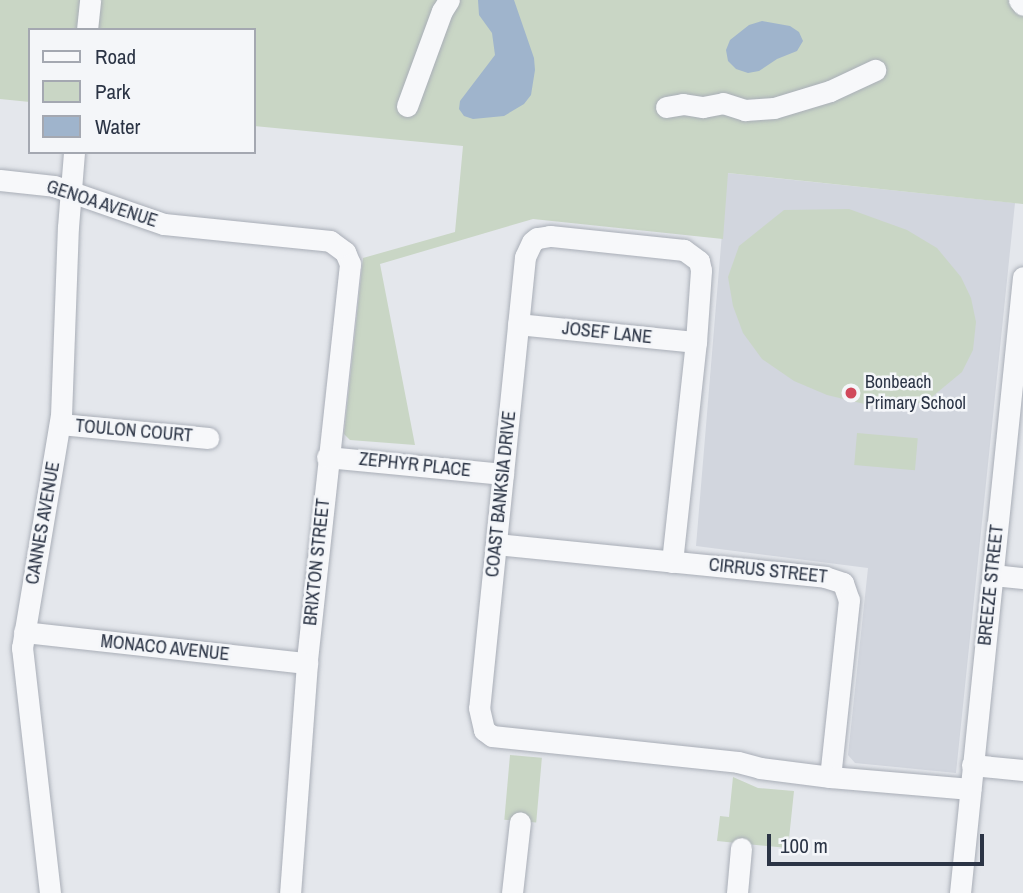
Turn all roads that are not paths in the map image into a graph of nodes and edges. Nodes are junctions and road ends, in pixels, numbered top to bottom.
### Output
1 (90, 0) edge
2 (449, 0) edge
3 (1019, 0) edge
4 (1023, 5) edge
5 (87, 28) edge
6 (875, 70) dead end
7 (407, 106) dead end
8 (666, 107) dead end
9 (74, 154) edge
10 (0, 180) edge
11 (70, 192) junction
12 (330, 241) joint
13 (1023, 277) edge
14 (519, 324) junction
15 (696, 342) junction
16 (1017, 386) edge
17 (60, 424) junction
18 (208, 438) dead end
19 (327, 457) junction
20 (503, 474) junction
21 (496, 544) junction
22 (671, 562) junction
23 (993, 575) junction
24 (1023, 578) edge
25 (23, 632) junction
26 (307, 663) junction
27 (972, 765) junction
28 (1023, 770) edge
29 (831, 776) junction
30 (970, 789) junction
31 (520, 822) dead end
32 (741, 848) dead end
33 (50, 893) edge
34 (290, 893) edge
35 (512, 893) edge
36 (737, 893) edge
37 (960, 893) edge

1 - 5 street
2 - 7 street
3 - 4 street
6 - 8 street
9 - 11 street, CANNES AVENUE
10 - 11 street, GENOA AVENUE
11 - 12 street, GENOA AVENUE
11 - 17 street, CANNES AVENUE
12 - 19 street, BRIXTON STREET
13 - 16 street, BREEZE STREET
14 - 15 street, JOSEF LANE
14 - 15 street, COAST BANKSIA DRIVE
14 - 20 street, COAST BANKSIA DRIVE
15 - 22 street, COAST BANKSIA DRIVE
16 - 23 street, BREEZE STREET
17 - 18 street, TOULON COURT
17 - 25 street, CANNES AVENUE
19 - 20 street, ZEPHYR PLACE
19 - 26 street, BRIXTON STREET
20 - 21 street, COAST BANKSIA DRIVE
21 - 22 street, CIRRUS STREET
21 - 29 street, COAST BANKSIA DRIVE
22 - 29 street, CIRRUS STREET
23 - 24 street
23 - 27 street, BREEZE STREET
25 - 26 street, MONACO AVENUE
25 - 33 street, CANNES AVENUE
26 - 34 street, BRIXTON STREET
27 - 28 street
27 - 30 street, BREEZE STREET
29 - 30 street, COAST BANKSIA DRIVE
30 - 37 street, BREEZE STREET
31 - 35 street
32 - 36 street

